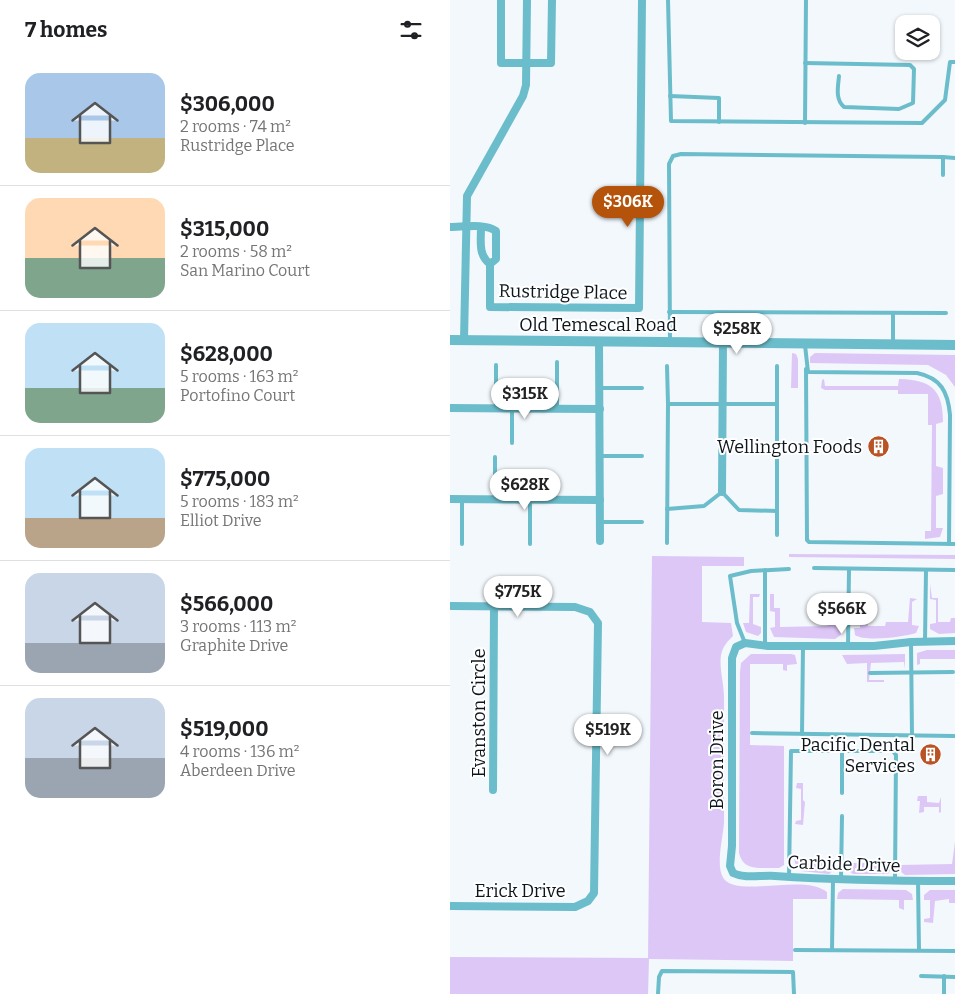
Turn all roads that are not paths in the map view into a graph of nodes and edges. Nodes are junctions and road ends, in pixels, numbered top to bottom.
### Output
1 (501, 0) edge
2 (527, 0) edge
3 (552, 0) edge
4 (642, 0) edge
5 (668, 0) edge
6 (806, 0) edge
7 (955, 62) edge
8 (526, 63) junction
9 (806, 63) junction
10 (839, 76) dead end
11 (670, 96) junction
12 (719, 122) junction
13 (805, 123) junction
14 (943, 157) junction
15 (955, 158) edge
16 (943, 175) dead end
17 (450, 227) edge
18 (465, 227) junction
19 (481, 227) junction
20 (490, 264) junction
21 (669, 312) junction
22 (893, 313) junction
23 (946, 313) dead end
24 (450, 340) edge
25 (464, 340) junction
26 (599, 342) junction
27 (670, 342) junction
28 (723, 342) junction
29 (805, 343) junction
30 (893, 344) junction
31 (955, 345) edge
32 (557, 362) dead end
33 (496, 365) dead end
34 (667, 366) dead end
35 (777, 366) dead end
36 (806, 369) junction
37 (600, 388) junction
38 (642, 388) dead end
39 (668, 404) junction
40 (722, 404) junction
41 (777, 404) junction
42 (450, 408) edge
43 (496, 408) junction
44 (512, 408) junction
45 (557, 409) junction
46 (600, 409) junction
47 (950, 434) junction
48 (955, 434) edge
49 (512, 442) dead end
50 (600, 456) junction
51 (642, 456) dead end
52 (495, 457) dead end
53 (722, 492) junction
54 (450, 499) edge
55 (462, 499) junction
56 (495, 499) junction
57 (530, 500) junction
58 (600, 500) junction
59 (667, 509) junction
60 (777, 510) junction
61 (600, 522) junction
62 (642, 522) dead end
63 (777, 535) dead end
64 (600, 541) dead end
65 (667, 543) dead end
66 (462, 544) dead end
67 (530, 544) dead end
68 (949, 544) junction
69 (955, 544) edge
70 (814, 568) dead end
71 (789, 569) dead end
72 (765, 570) junction
73 (849, 570) junction
74 (926, 570) junction
75 (955, 570) edge
76 (450, 606) edge
77 (494, 607) junction
78 (926, 641) junction
79 (955, 641) edge
80 (911, 642) junction
81 (745, 643) junction
82 (765, 645) junction
83 (803, 646) junction
84 (848, 646) junction
85 (911, 672) junction
86 (953, 672) dead end
87 (870, 673) dead end
88 (752, 733) dead end
89 (802, 734) junction
90 (912, 735) junction
91 (954, 736) dead end
92 (842, 750) junction
93 (493, 790) dead end
94 (842, 793) dead end
95 (842, 816) dead end
96 (733, 873) joint
97 (789, 877) junction
98 (832, 880) junction
99 (842, 880) junction
100 (895, 881) junction
101 (918, 881) junction
102 (955, 881) edge
103 (450, 906) edge
104 (795, 950) dead end
105 (832, 950) junction
106 (919, 950) junction
107 (955, 951) edge
108 (921, 976) dead end
109 (944, 976) junction
110 (955, 977) edge
111 (658, 994) edge
112 (794, 994) edge
113 (944, 994) edge

1 - 8 street
2 - 8 street
3 - 8 street
4 - 20 street, Rustridge Place
5 - 11 lane
6 - 9 lane
7 - 13 lane
8 - 18 street
9 - 10 lane
9 - 13 lane
11 - 12 lane
11 - 12 lane
12 - 13 lane
14 - 15 lane
14 - 16 lane
14 - 21 lane
17 - 18 street
18 - 19 street
18 - 25 street
19 - 20 street, Rustridge Place
19 - 20 street, Rustridge Place
21 - 22 lane
21 - 27 lane
22 - 23 lane
22 - 30 lane
24 - 25 street, Old Temescal Road
25 - 26 street, Old Temescal Road
26 - 27 street, Old Temescal Road
26 - 37 street
27 - 28 street, Old Temescal Road
28 - 29 street, Old Temescal Road
28 - 40 street
29 - 30 street, Old Temescal Road
29 - 36 lane
30 - 31 street, Old Temescal Road
32 - 45 lane
33 - 43 lane
34 - 39 lane
35 - 41 lane
36 - 47 lane
36 - 68 lane
37 - 38 lane
37 - 46 street
39 - 40 lane
39 - 59 lane
40 - 41 lane
40 - 53 street
41 - 60 lane
42 - 43 street
43 - 44 street
44 - 45 street
44 - 49 lane
45 - 46 street
46 - 50 street
47 - 48 lane
47 - 68 lane
50 - 51 lane
50 - 58 street
52 - 56 lane
53 - 59 lane
53 - 60 lane
54 - 55 street
55 - 56 street
55 - 66 lane
56 - 57 street
57 - 58 street
57 - 67 lane
58 - 61 street
59 - 65 lane
60 - 63 lane
61 - 62 lane
61 - 64 street
68 - 69 lane
70 - 73 lane
71 - 72 lane
72 - 81 lane
72 - 82 lane
73 - 74 lane
73 - 84 lane
74 - 75 lane
74 - 78 lane
76 - 77 street
77 - 93 street, Evanston Circle
77 - 103 street, Erick Drive
78 - 79 street
78 - 80 street
80 - 84 street
80 - 85 lane
81 - 82 street
81 - 96 street, Boron Drive
82 - 83 street
83 - 84 street
83 - 89 lane
85 - 86 lane
85 - 87 lane
85 - 90 lane
88 - 89 lane
89 - 90 lane
90 - 91 lane
92 - 94 lane
92 - 97 lane
92 - 100 lane
95 - 99 lane
96 - 97 street, Carbide Drive
97 - 98 street, Carbide Drive
98 - 99 street, Carbide Drive
98 - 105 lane
99 - 100 street, Carbide Drive
100 - 101 street, Carbide Drive
101 - 102 street, Carbide Drive
101 - 106 lane
104 - 105 lane
105 - 106 lane
106 - 107 lane
108 - 109 lane
109 - 110 lane
109 - 113 lane
111 - 112 lane

